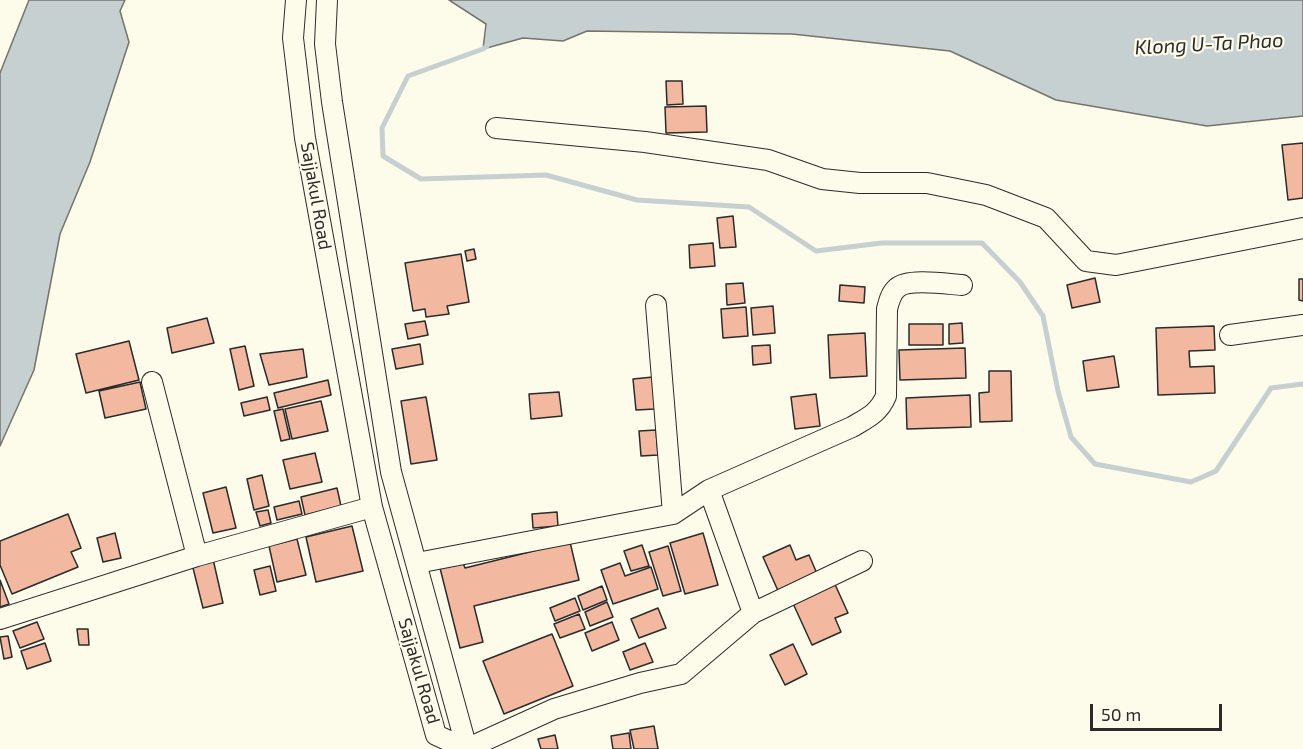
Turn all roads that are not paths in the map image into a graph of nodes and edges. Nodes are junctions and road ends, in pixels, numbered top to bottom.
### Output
1 (296, 0) edge
2 (327, 0) edge
3 (496, 128) dead end
4 (1303, 228) edge
5 (962, 285) dead end
6 (656, 305) dead end
7 (1303, 325) edge
8 (1230, 335) dead end
9 (152, 382) dead end
10 (709, 490) junction
11 (372, 507) junction
12 (673, 514) junction
13 (196, 556) junction
14 (862, 561) dead end
15 (417, 563) junction
16 (753, 613) junction
17 (0, 619) edge
18 (467, 749) edge

1 - 11 street, Sajjakul Road
2 - 15 street, Sajjakul Road
3 - 4 street
5 - 10 street
6 - 12 street
7 - 8 street
9 - 13 street
10 - 12 street
10 - 16 street
11 - 13 street
11 - 18 street, Sajjakul Road
12 - 15 street
13 - 17 street
14 - 16 street
15 - 18 street, Sajjakul Road
16 - 18 street

